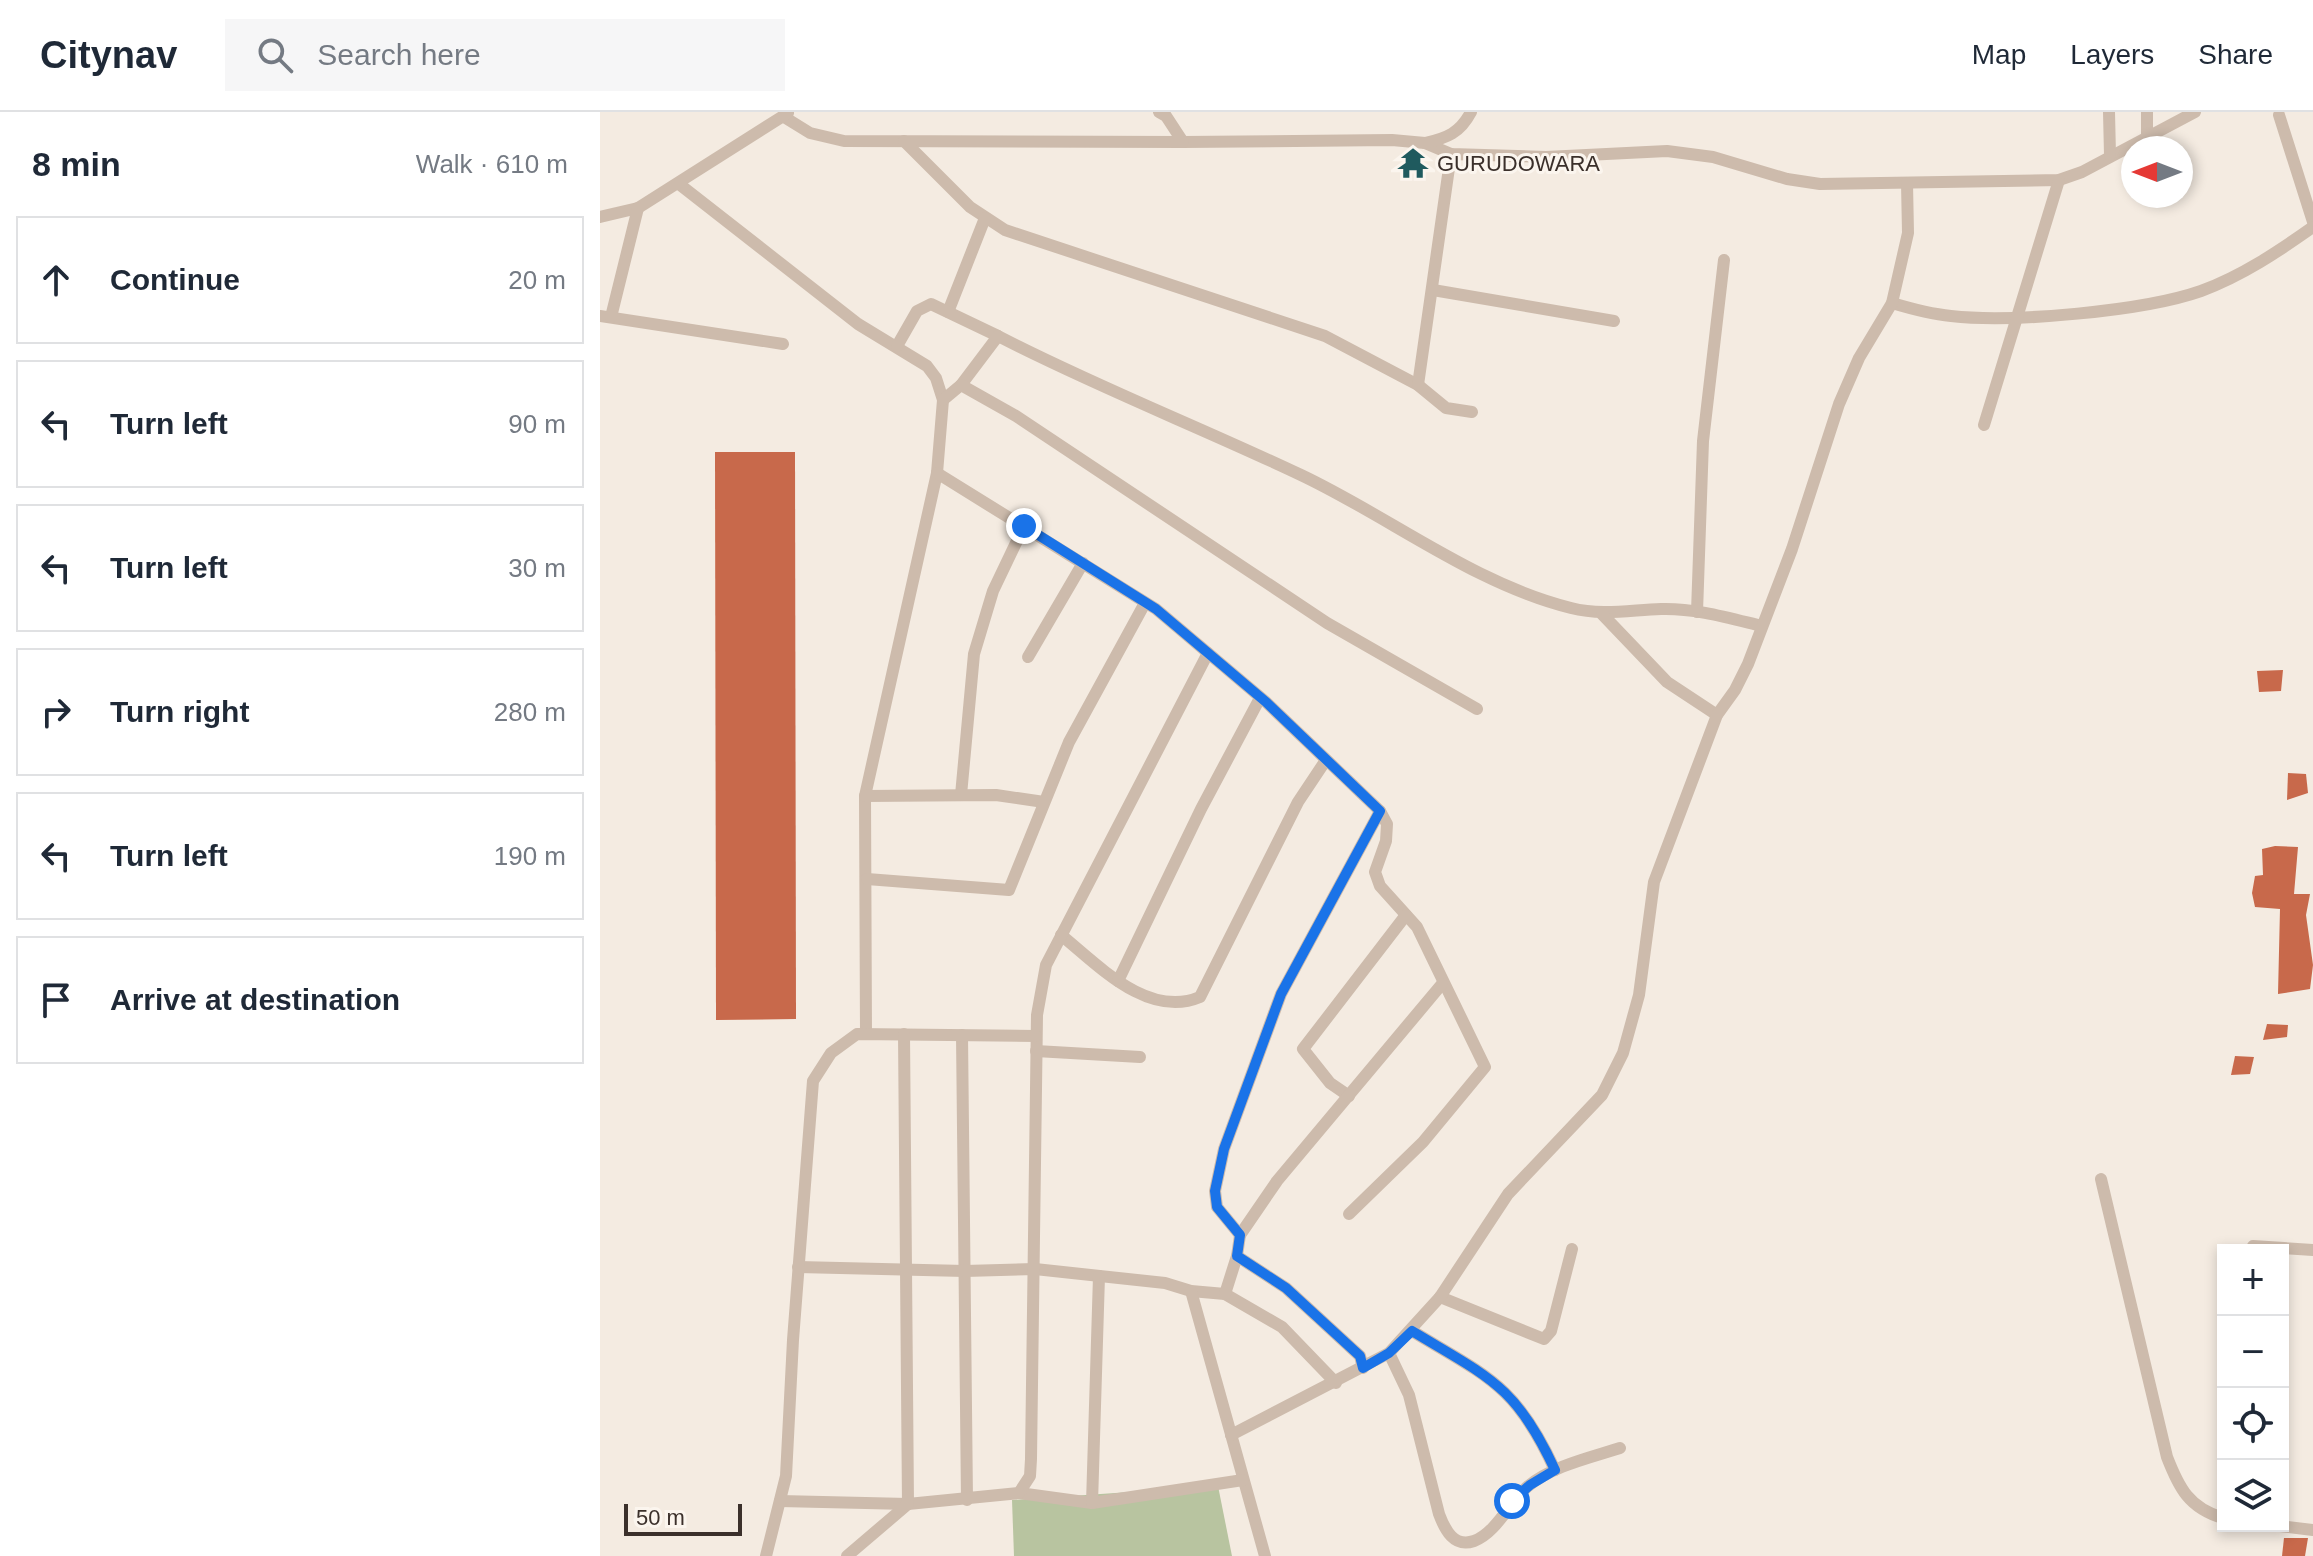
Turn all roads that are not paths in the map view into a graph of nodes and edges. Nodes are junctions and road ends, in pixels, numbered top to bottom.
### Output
1 (1159, 112) edge
2 (1471, 112) edge
3 (2109, 112) edge
4 (2147, 112) edge
5 (2195, 112) edge
6 (786, 114) edge
7 (2279, 115) dead end
8 (2147, 135) junction
9 (904, 141) junction
10 (1183, 142) junction
11 (1425, 143) junction
12 (1451, 154) junction
13 (2110, 155) junction
14 (2059, 180) junction
15 (1907, 183) junction
16 (679, 184) junction
17 (638, 208) junction
18 (600, 217) edge
19 (985, 218) junction
20 (2313, 224) edge
21 (1724, 260) dead end
22 (1433, 290) junction
23 (1892, 303) junction
24 (948, 312) junction
25 (2015, 316) junction
26 (606, 317) edge
27 (1614, 321) dead end
28 (998, 336) junction
29 (783, 344) dead end
30 (897, 346) junction
31 (961, 385) junction
32 (1418, 385) junction
33 (943, 400) junction
34 (1472, 412) dead end
35 (1984, 425) dead end
36 (937, 473) junction
37 (1024, 526) junction
38 (1083, 563) junction
39 (1145, 603) junction
40 (1697, 612) junction
41 (1602, 614) junction
42 (1762, 626) junction
43 (1208, 653) junction
44 (1028, 657) dead end
45 (1260, 698) junction
46 (1477, 709) dead end
47 (1717, 715) junction
48 (1326, 760) junction
49 (961, 795) junction
50 (865, 796) junction
51 (1044, 802) junction
52 (1380, 811) junction
53 (867, 879) junction
54 (1406, 915) junction
55 (1061, 935) junction
56 (1118, 981) junction
57 (1442, 984) junction
58 (866, 1034) junction
59 (904, 1034) junction
60 (962, 1035) junction
61 (1036, 1036) junction
62 (1036, 1051) junction
63 (1140, 1057) dead end
64 (1349, 1096) junction
65 (2101, 1179) dead end
66 (1349, 1214) dead end
67 (1240, 1235) junction
68 (2289, 1248) edge
69 (1572, 1249) dead end
70 (2313, 1250) edge
71 (1237, 1256) junction
72 (798, 1267) junction
73 (906, 1267) junction
74 (1035, 1269) junction
75 (965, 1271) junction
76 (1099, 1276) junction
77 (1191, 1291) junction
78 (1225, 1294) junction
79 (1440, 1297) junction
80 (1412, 1331) junction
81 (1389, 1353) junction
82 (1363, 1368) junction
83 (1336, 1383) junction
84 (1231, 1435) junction
85 (1620, 1448) dead end
86 (1555, 1470) junction
87 (1243, 1480) junction
88 (1019, 1493) junction
89 (967, 1500) junction
90 (780, 1501) junction
91 (1092, 1503) junction
92 (908, 1504) junction
93 (2217, 1516) edge
94 (2289, 1527) edge
95 (2313, 1530) edge
96 (766, 1556) edge
97 (847, 1556) edge
98 (1265, 1556) edge

1 - 10 street
2 - 11 street
3 - 13 street
4 - 8 street
5 - 8 street
6 - 9 street
6 - 16 street
7 - 20 street
8 - 13 street
9 - 10 street
9 - 19 street
10 - 11 street
11 - 12 street
12 - 15 street
12 - 22 street
13 - 14 street
14 - 15 street
14 - 25 street
15 - 23 street
16 - 17 street
16 - 30 street
17 - 18 street
17 - 26 street
19 - 24 street
19 - 32 street
20 - 25 street
21 - 40 street
22 - 27 street
22 - 32 street
23 - 25 street
23 - 42 street
24 - 28 street
24 - 30 street
25 - 35 street
26 - 29 street
28 - 31 street
28 - 41 street
30 - 33 street
31 - 33 street
31 - 46 street
32 - 34 street
33 - 36 street
36 - 37 street
36 - 50 street
37 - 38 street
37 - 49 street
38 - 39 street
38 - 44 street
39 - 43 street
39 - 51 street
40 - 41 street
40 - 42 street
41 - 47 street
42 - 47 street
43 - 45 street
43 - 55 street
45 - 48 street
45 - 56 street
47 - 79 street
48 - 52 street
48 - 56 street
49 - 50 street
49 - 51 street
50 - 53 street
51 - 53 street
52 - 54 street
52 - 67 street
53 - 58 street
54 - 57 street
54 - 64 street
55 - 56 street
55 - 61 street
57 - 64 street
57 - 66 street
58 - 59 street
58 - 72 street
59 - 60 street
59 - 73 street
60 - 61 street
60 - 75 street
61 - 62 street
62 - 63 street
62 - 74 street
64 - 67 street
65 - 93 street
67 - 71 street
68 - 70 street
69 - 79 street
71 - 78 street
71 - 82 street
72 - 73 street
72 - 90 street
73 - 75 street
73 - 92 street
74 - 75 street
74 - 76 street
74 - 88 street
75 - 89 street
76 - 77 street
76 - 91 street
77 - 78 street
77 - 84 street
78 - 83 street
79 - 80 street
80 - 81 street
80 - 86 street
81 - 82 street
81 - 86 street
82 - 83 street
83 - 84 street
84 - 87 street
85 - 86 street
87 - 91 street
87 - 98 street
88 - 89 street
88 - 91 street
89 - 92 street
90 - 92 street
90 - 96 street
92 - 97 street
94 - 95 street

